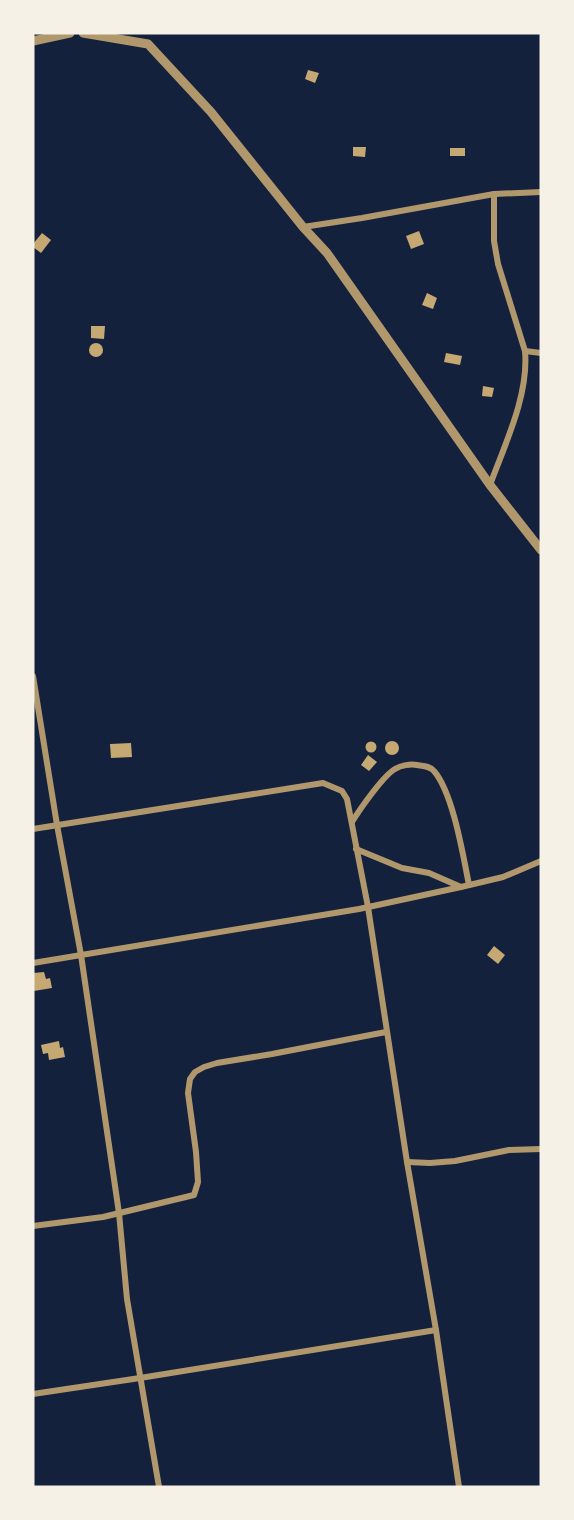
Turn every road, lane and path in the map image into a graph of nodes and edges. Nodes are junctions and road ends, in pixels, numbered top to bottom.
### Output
1 (70, 33) edge
2 (83, 33) edge
3 (33, 41) edge
4 (541, 192) edge
5 (494, 194) junction
6 (303, 227) junction
7 (525, 351) junction
8 (541, 353) edge
9 (489, 486) junction
10 (541, 550) edge
11 (33, 676) edge
12 (352, 822) junction
13 (57, 825) junction
14 (33, 829) edge
15 (356, 849) junction
16 (541, 861) edge
17 (469, 885) junction
18 (461, 887) junction
19 (368, 907) junction
20 (81, 955) junction
21 (33, 963) edge
22 (386, 1032) junction
23 (541, 1149) edge
24 (407, 1162) junction
25 (119, 1213) junction
26 (33, 1226) edge
27 (436, 1330) junction
28 (140, 1378) junction
29 (33, 1394) edge
30 (159, 1487) edge
31 (459, 1487) edge

1 - 3 street
2 - 6 street
4 - 5 street
5 - 6 street
5 - 7 street
6 - 9 street
7 - 8 street
7 - 9 street
9 - 10 street
11 - 13 street
12 - 13 street
12 - 15 street
12 - 17 street
13 - 14 street
13 - 20 street
15 - 18 street
15 - 19 street
16 - 17 street
17 - 18 street
18 - 19 street
19 - 20 street
19 - 22 street
20 - 21 street
20 - 25 street
22 - 24 street
22 - 25 street
23 - 24 street
24 - 27 street
25 - 26 street
25 - 28 street
27 - 28 street
27 - 31 street
28 - 29 street
28 - 30 street

